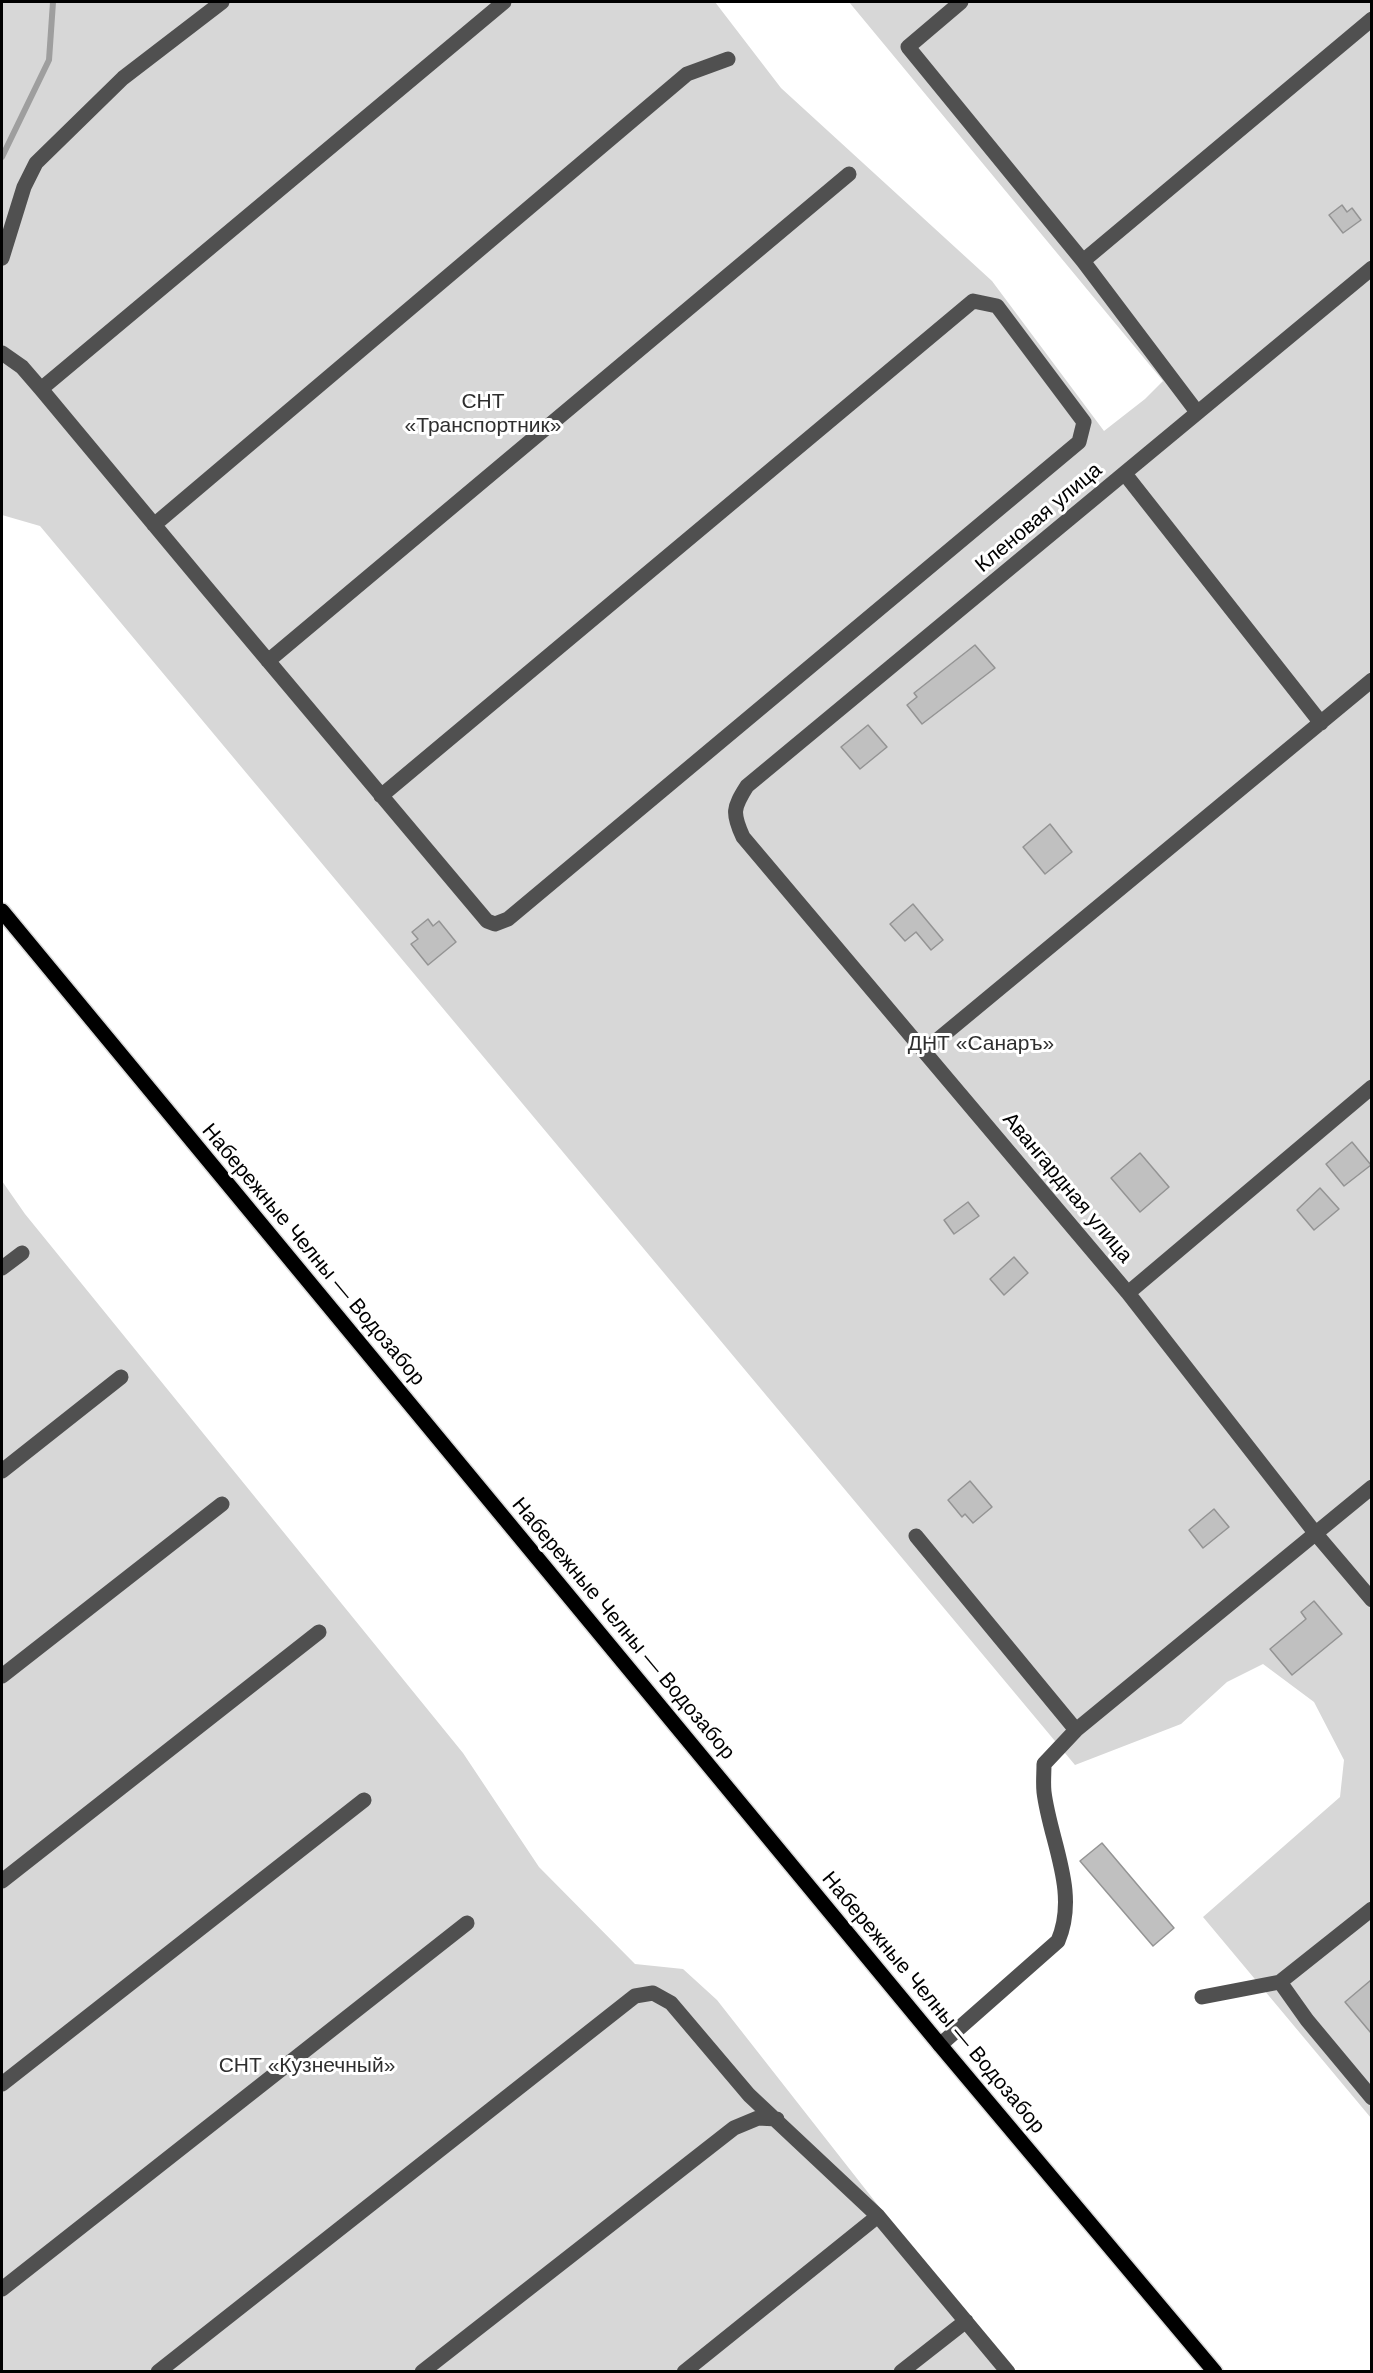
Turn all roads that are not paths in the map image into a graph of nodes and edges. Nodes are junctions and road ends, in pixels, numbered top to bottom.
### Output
1 (222, 2) edge
2 (504, 2) edge
3 (961, 2) edge
4 (1371, 19) edge
5 (728, 58) dead end
6 (849, 174) dead end
7 (2, 258) edge
8 (1083, 261) junction
9 (1371, 268) edge
10 (2, 353) edge
11 (41, 388) junction
12 (1197, 412) junction
13 (1125, 474) junction
14 (153, 525) junction
15 (268, 661) junction
16 (1371, 680) edge
17 (1321, 723) junction
18 (381, 796) junction
19 (736, 804) joint
20 (2, 911) edge
21 (924, 1051) junction
22 (1371, 1087) edge
23 (22, 1253) dead end
24 (2, 1268) edge
25 (1128, 1293) junction
26 (121, 1377) dead end
27 (2, 1471) edge
28 (1371, 1487) edge
29 (222, 1504) dead end
30 (1316, 1534) junction
31 (916, 1536) dead end
32 (1371, 1600) edge
33 (319, 1632) dead end
34 (2, 1677) edge
35 (1076, 1730) junction
36 (364, 1800) dead end
37 (2, 1881) edge
38 (1371, 1909) edge
39 (467, 1923) dead end
40 (1280, 1982) junction
41 (1202, 1997) dead end
42 (940, 2045) junction
43 (2, 2084) edge
44 (1371, 2098) edge
45 (777, 2119) junction
46 (878, 2216) junction
47 (2, 2289) edge
48 (966, 2320) junction
49 (158, 2372) edge
50 (423, 2372) edge
51 (684, 2372) edge
52 (901, 2372) edge
53 (1008, 2372) edge
54 (1215, 2372) edge

1 - 7 street
2 - 11 street
3 - 8 street
4 - 8 street
5 - 14 street
6 - 15 street
8 - 12 street
9 - 12 street, Кленовая улица
10 - 11 street
11 - 14 street
12 - 13 street, Кленовая улица
13 - 17 street
13 - 19 street, Кленовая улица
14 - 15 street
15 - 18 street
16 - 17 street
17 - 21 street
18 - 18 street
19 - 21 street, Авангардная улица
20 - 42 main road, Набережные Челны — Водозабор
21 - 25 street, Авангардная улица
22 - 25 street
23 - 24 street
25 - 30 street, Авангардная улица
26 - 27 street
28 - 30 street
29 - 34 street
30 - 32 street, Авангардная улица
30 - 35 street
31 - 35 street
33 - 37 street
35 - 42 street
36 - 43 street
38 - 40 street
39 - 47 street
40 - 41 street
40 - 44 street
42 - 54 main road, Набережные Челны — Водозабор
45 - 46 street
45 - 49 street
45 - 50 street
46 - 48 street
46 - 51 street
48 - 52 street
48 - 53 street

